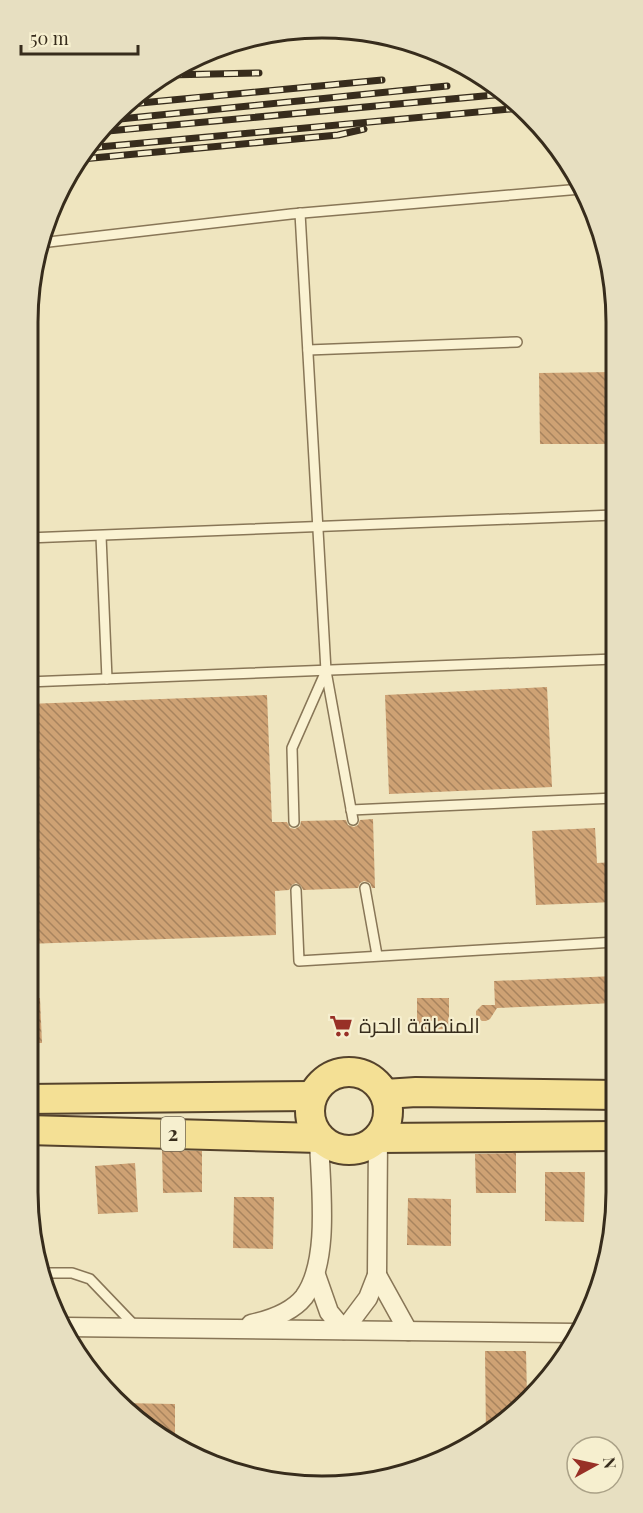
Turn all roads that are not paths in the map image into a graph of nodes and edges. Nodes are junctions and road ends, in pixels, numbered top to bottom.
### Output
1 (572, 190) edge
2 (300, 213) junction
3 (49, 242) edge
4 (517, 342) dead end
5 (308, 350) junction
6 (606, 515) edge
7 (318, 527) junction
8 (101, 536) junction
9 (38, 538) edge
10 (606, 659) edge
11 (326, 671) junction
12 (107, 679) junction
13 (38, 682) edge
14 (606, 798) edge
15 (351, 810) junction
16 (353, 820) dead end
17 (294, 822) dead end
18 (365, 888) dead end
19 (296, 890) dead end
20 (606, 942) edge
21 (377, 955) junction
22 (385, 1094) junction
23 (606, 1095) edge
24 (312, 1096) junction
25 (38, 1098) edge
26 (38, 1130) edge
27 (606, 1136) edge
28 (319, 1138) junction
29 (378, 1138) junction
30 (50, 1273) edge
31 (316, 1275) junction
32 (377, 1275) junction
33 (73, 1327) edge
34 (137, 1328) junction
35 (232, 1329) junction
36 (344, 1330) junction
37 (408, 1331) junction
38 (568, 1333) edge

1 - 2 lane
2 - 3 lane
2 - 5 lane
4 - 5 lane
5 - 7 lane
6 - 7 lane
7 - 8 lane
7 - 11 lane
8 - 9 lane
8 - 12 lane
10 - 11 lane
11 - 12 lane
11 - 15 lane
11 - 17 lane
12 - 13 lane
14 - 15 lane
15 - 16 lane
18 - 21 lane
19 - 21 lane
20 - 21 lane
22 - 23 main road
22 - 24 main road
22 - 29 main road
24 - 25 main road
24 - 28 main road
26 - 28 main road, 2
27 - 29 main road
28 - 29 main road
28 - 31 street
29 - 32 street
30 - 34 lane
31 - 35 street
31 - 36 street
32 - 36 street
32 - 37 street
33 - 34 street
34 - 35 street
35 - 36 street
36 - 37 street
37 - 38 street

